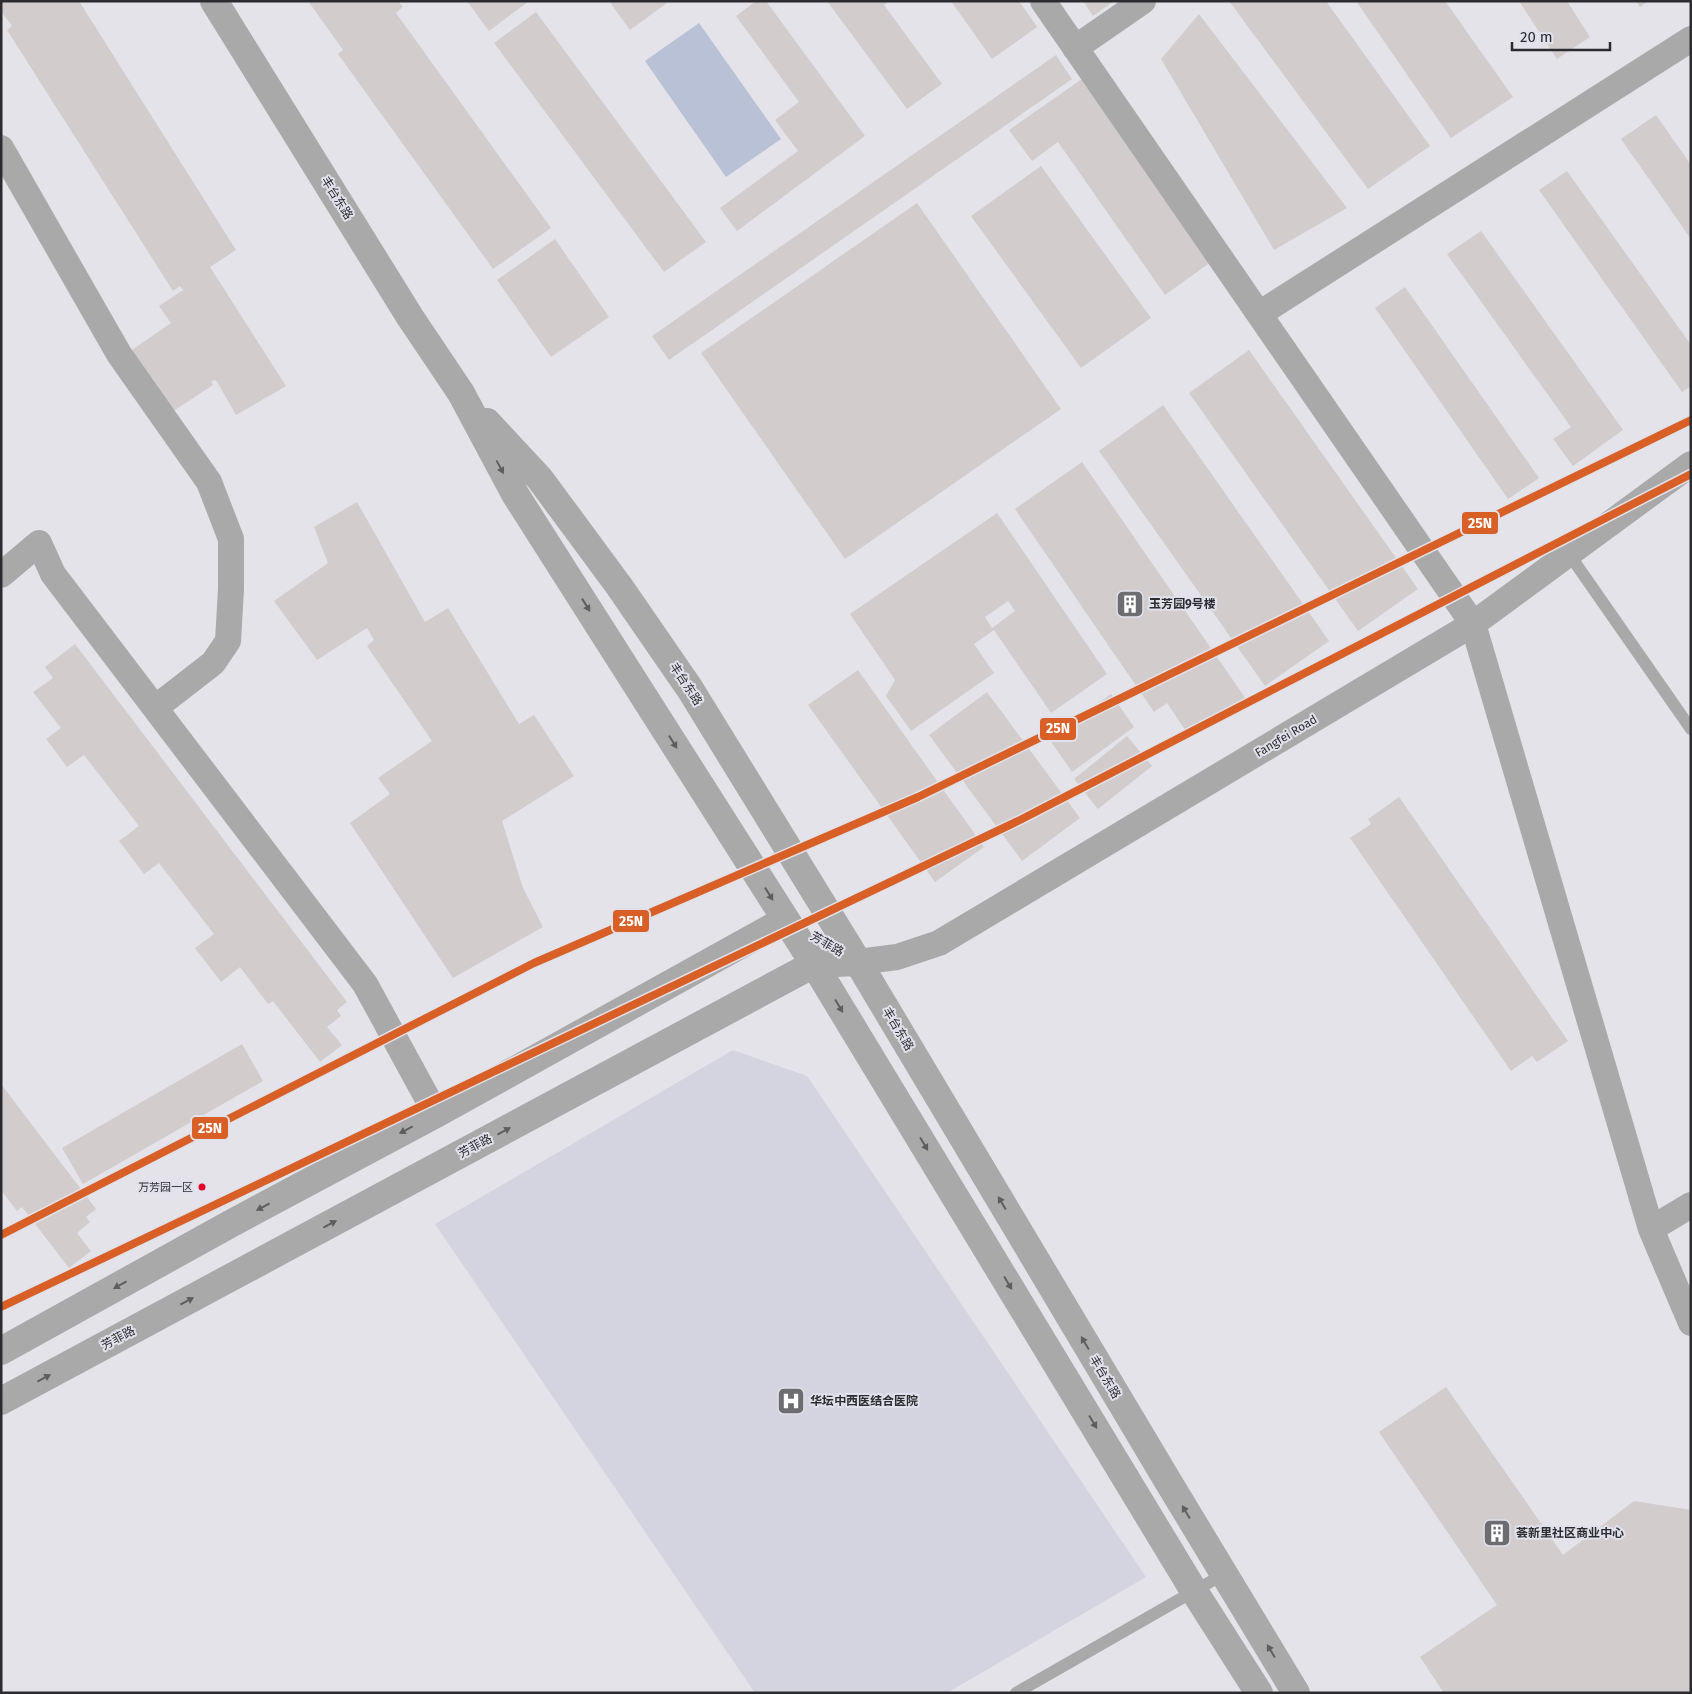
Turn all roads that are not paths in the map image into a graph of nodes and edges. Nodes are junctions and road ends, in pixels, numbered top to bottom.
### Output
1 (214, 1) edge
2 (1043, 1) edge
3 (1143, 1) edge
4 (1691, 40) edge
5 (1075, 48) junction
6 (1, 148) edge
7 (1259, 314) junction
8 (461, 393) junction
9 (1691, 464) edge
10 (1569, 554) junction
11 (1, 575) edge
12 (1473, 624) junction
13 (155, 708) junction
14 (1691, 729) edge
15 (785, 920) junction
16 (858, 962) junction
17 (814, 964) junction
18 (436, 1114) junction
19 (1691, 1205) edge
20 (1651, 1229) junction
21 (1691, 1323) edge
22 (1, 1351) edge
23 (1, 1402) edge
24 (1224, 1574) junction
25 (1194, 1591) junction
26 (1016, 1693) edge
27 (1259, 1693) edge
28 (1296, 1693) edge

1 - 8 street, 丰台东路
2 - 5 street
3 - 5 street
4 - 7 street
5 - 7 street
6 - 13 street
7 - 12 street
8 -> 15 street, 丰台东路
8 - 16 street, 丰台东路
9 - 10 street, Fangfei Road
10 - 12 street, Fangfei Road
10 - 14 lane
11 - 13 street
12 - 16 street, Fangfei Road
12 - 20 street
13 - 18 street
15 - 16 street, 芳菲路
15 - 17 street, 丰台东路
15 - 18 street
16 - 17 street, 芳菲路
24 -> 16 street, 丰台东路
23 -> 17 street, 芳菲路
17 -> 25 street, 丰台东路
18 -> 22 street
19 - 20 street
20 - 21 street
24 - 25 lane
28 -> 24 street, 丰台东路
25 - 26 lane
25 - 27 street, 丰台东路

